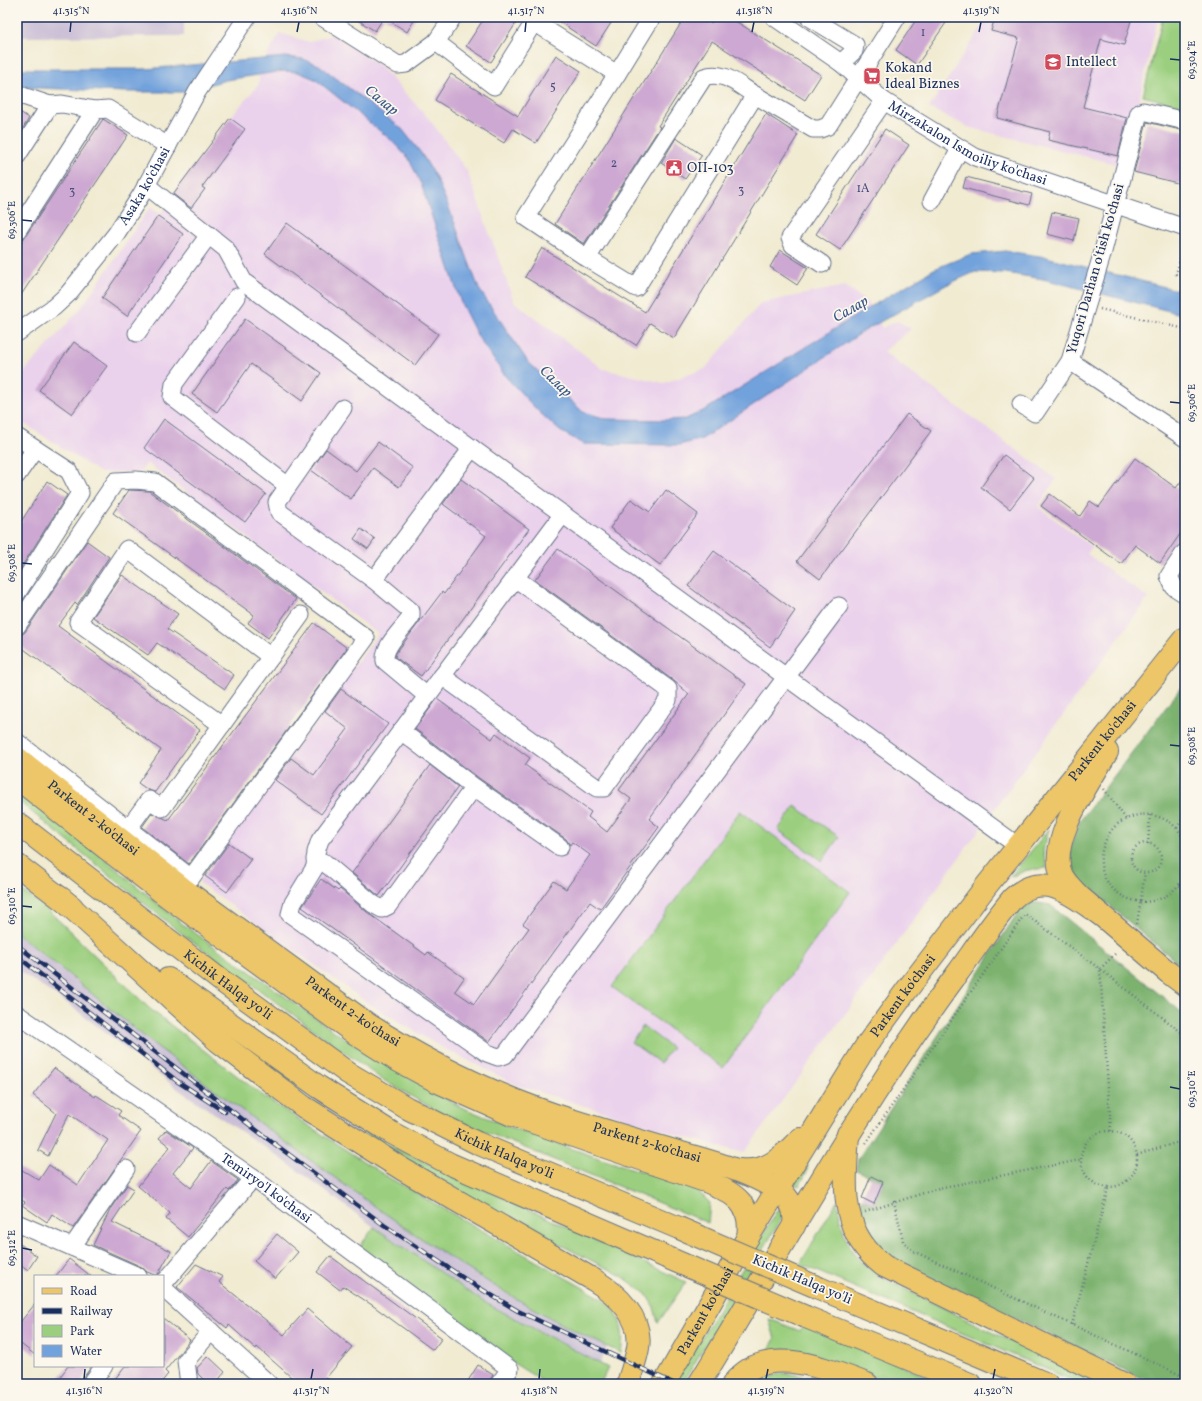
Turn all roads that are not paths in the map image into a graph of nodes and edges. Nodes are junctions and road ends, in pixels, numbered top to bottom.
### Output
1 (246, 17) edge
2 (322, 17) edge
3 (453, 17) edge
4 (652, 17) edge
5 (774, 17) edge
6 (809, 17) edge
7 (897, 17) edge
8 (436, 42) junction
9 (842, 63) junction
10 (617, 74) junction
11 (859, 78) junction
12 (17, 94) edge
13 (755, 96) junction
14 (884, 101) junction
15 (50, 105) junction
16 (95, 110) junction
17 (1185, 121) edge
18 (168, 146) junction
19 (960, 149) junction
20 (17, 156) edge
21 (146, 185) junction
22 (932, 201) dead end
23 (1115, 204) junction
24 (1185, 228) edge
25 (17, 231) edge
26 (209, 235) junction
27 (587, 258) junction
28 (822, 264) dead end
29 (237, 297) dead end
30 (17, 333) edge
31 (137, 333) dead end
32 (1070, 361) junction
33 (1021, 404) dead end
34 (343, 408) dead end
35 (17, 437) edge
36 (1185, 438) edge
37 (472, 448) junction
38 (35, 449) junction
39 (17, 475) edge
40 (288, 486) junction
41 (563, 514) junction
42 (1185, 552) edge
43 (515, 578) junction
44 (374, 580) junction
45 (17, 593) edge
46 (1185, 594) edge
47 (839, 606) dead end
48 (301, 615) dead end
49 (17, 626) edge
50 (1185, 638) edge
51 (271, 657) junction
52 (442, 676) junction
53 (1140, 694) junction
54 (427, 696) junction
55 (222, 725) junction
56 (401, 731) junction
57 (17, 742) edge
58 (17, 758) edge
59 (17, 778) edge
60 (474, 787) junction
61 (17, 823) edge
62 (115, 846) junction
63 (1018, 846) junction
64 (560, 847) dead end
65 (315, 859) junction
66 (17, 865) edge
67 (61, 898) junction
68 (1101, 915) junction
69 (1177, 979) edge
70 (1185, 990) edge
71 (17, 1014) edge
72 (822, 1116) junction
73 (857, 1139) junction
74 (126, 1168) dead end
75 (740, 1170) junction
76 (253, 1178) junction
77 (777, 1190) junction
78 (17, 1223) edge
79 (794, 1226) junction
80 (748, 1237) junction
81 (72, 1247) junction
82 (136, 1275) edge
83 (164, 1283) edge
84 (164, 1289) edge
85 (211, 1332) junction
86 (103, 1367) edge
87 (91, 1384) edge
88 (189, 1384) edge
89 (269, 1384) edge
90 (499, 1384) edge
91 (628, 1384) edge
92 (664, 1384) edge
93 (699, 1384) edge
94 (733, 1384) edge
95 (867, 1384) edge
96 (970, 1384) edge
97 (1047, 1384) edge
98 (1124, 1384) edge

1 - 18 street, Asaka ko'chasi
2 - 8 street
3 - 8 street
4 - 10 street
5 - 9 street, Mirzakalon Ismoiliy ko'chasi
6 - 9 street
7 - 11 street
8 - 10 street
9 - 11 street, Mirzakalon Ismoiliy ko'chasi
10 - 27 street
11 - 13 street
11 - 14 street, Mirzakalon Ismoiliy ko'chasi
12 - 15 street
13 - 27 street
13 - 27 street
14 - 19 street, Mirzakalon Ismoiliy ko'chasi
14 - 28 street
15 - 16 street
15 - 20 street
16 - 18 street
16 - 25 street
17 - 23 street, Yuqori Darhan o'tish ko'chasi
18 - 21 street, Asaka ko'chasi
19 - 22 street
19 - 23 street, Mirzakalon Ismoiliy ko'chasi
21 - 26 street
21 - 30 street, Asaka ko'chasi
23 - 24 street, Mirzakalon Ismoiliy ko'chasi
23 - 32 street, Yuqori Darhan o'tish ko'chasi
26 - 31 street
26 - 37 street
29 - 40 street
32 - 33 street
32 - 36 street, Yuqori Darhan o'tish ko'chasi
34 - 40 street
35 - 38 street
37 - 41 street
37 - 44 street
38 - 39 street
38 - 45 street
40 - 44 street
41 - 43 street
41 - 63 street
42 - 46 street
43 - 52 street
43 - 52 street
44 - 54 street
47 - 65 street
48 - 51 street
49 - 57 street
50 - 53 main road, Parkent ko'chasi
51 - 55 street
51 - 55 street
52 - 54 street
53 - 63 main road, Parkent ko'chasi
53 - 68 main road
54 - 56 street
55 - 62 street
56 - 60 street
56 - 65 street
58 - 62 main road, Parkent 2-ko'chasi
59 - 62 main road
60 - 64 street
60 - 65 street
61 - 97 main road, Kichik Halqa yo'li, bridge
62 - 75 main road, Parkent 2-ko'chasi
62 - 80 main road
63 - 72 main road, Parkent ko'chasi
66 - 67 main road
67 - 91 main road
67 - 96 main road, bridge
68 - 69 main road
68 - 73 main road
69 - 70 main road
71 - 76 street, Temiryo'l ko'chasi
72 - 75 main road, Parkent 2-ko'chasi
72 - 77 main road, Parkent ko'chasi
73 - 79 main road
73 - 98 main road
74 - 81 street
75 - 77 main road, Parkent 2-ko'chasi
76 - 83 street
76 - 90 street, Temiryo'l ko'chasi
77 - 79 main road, Parkent 2-ko'chasi
77 - 80 main road, Parkent ko'chasi
78 - 81 street
79 - 93 main road
80 - 92 main road, Parkent ko'chasi
81 - 82 street
84 - 85 street
85 - 88 street
85 - 89 street
86 - 87 street
94 - 95 main road

